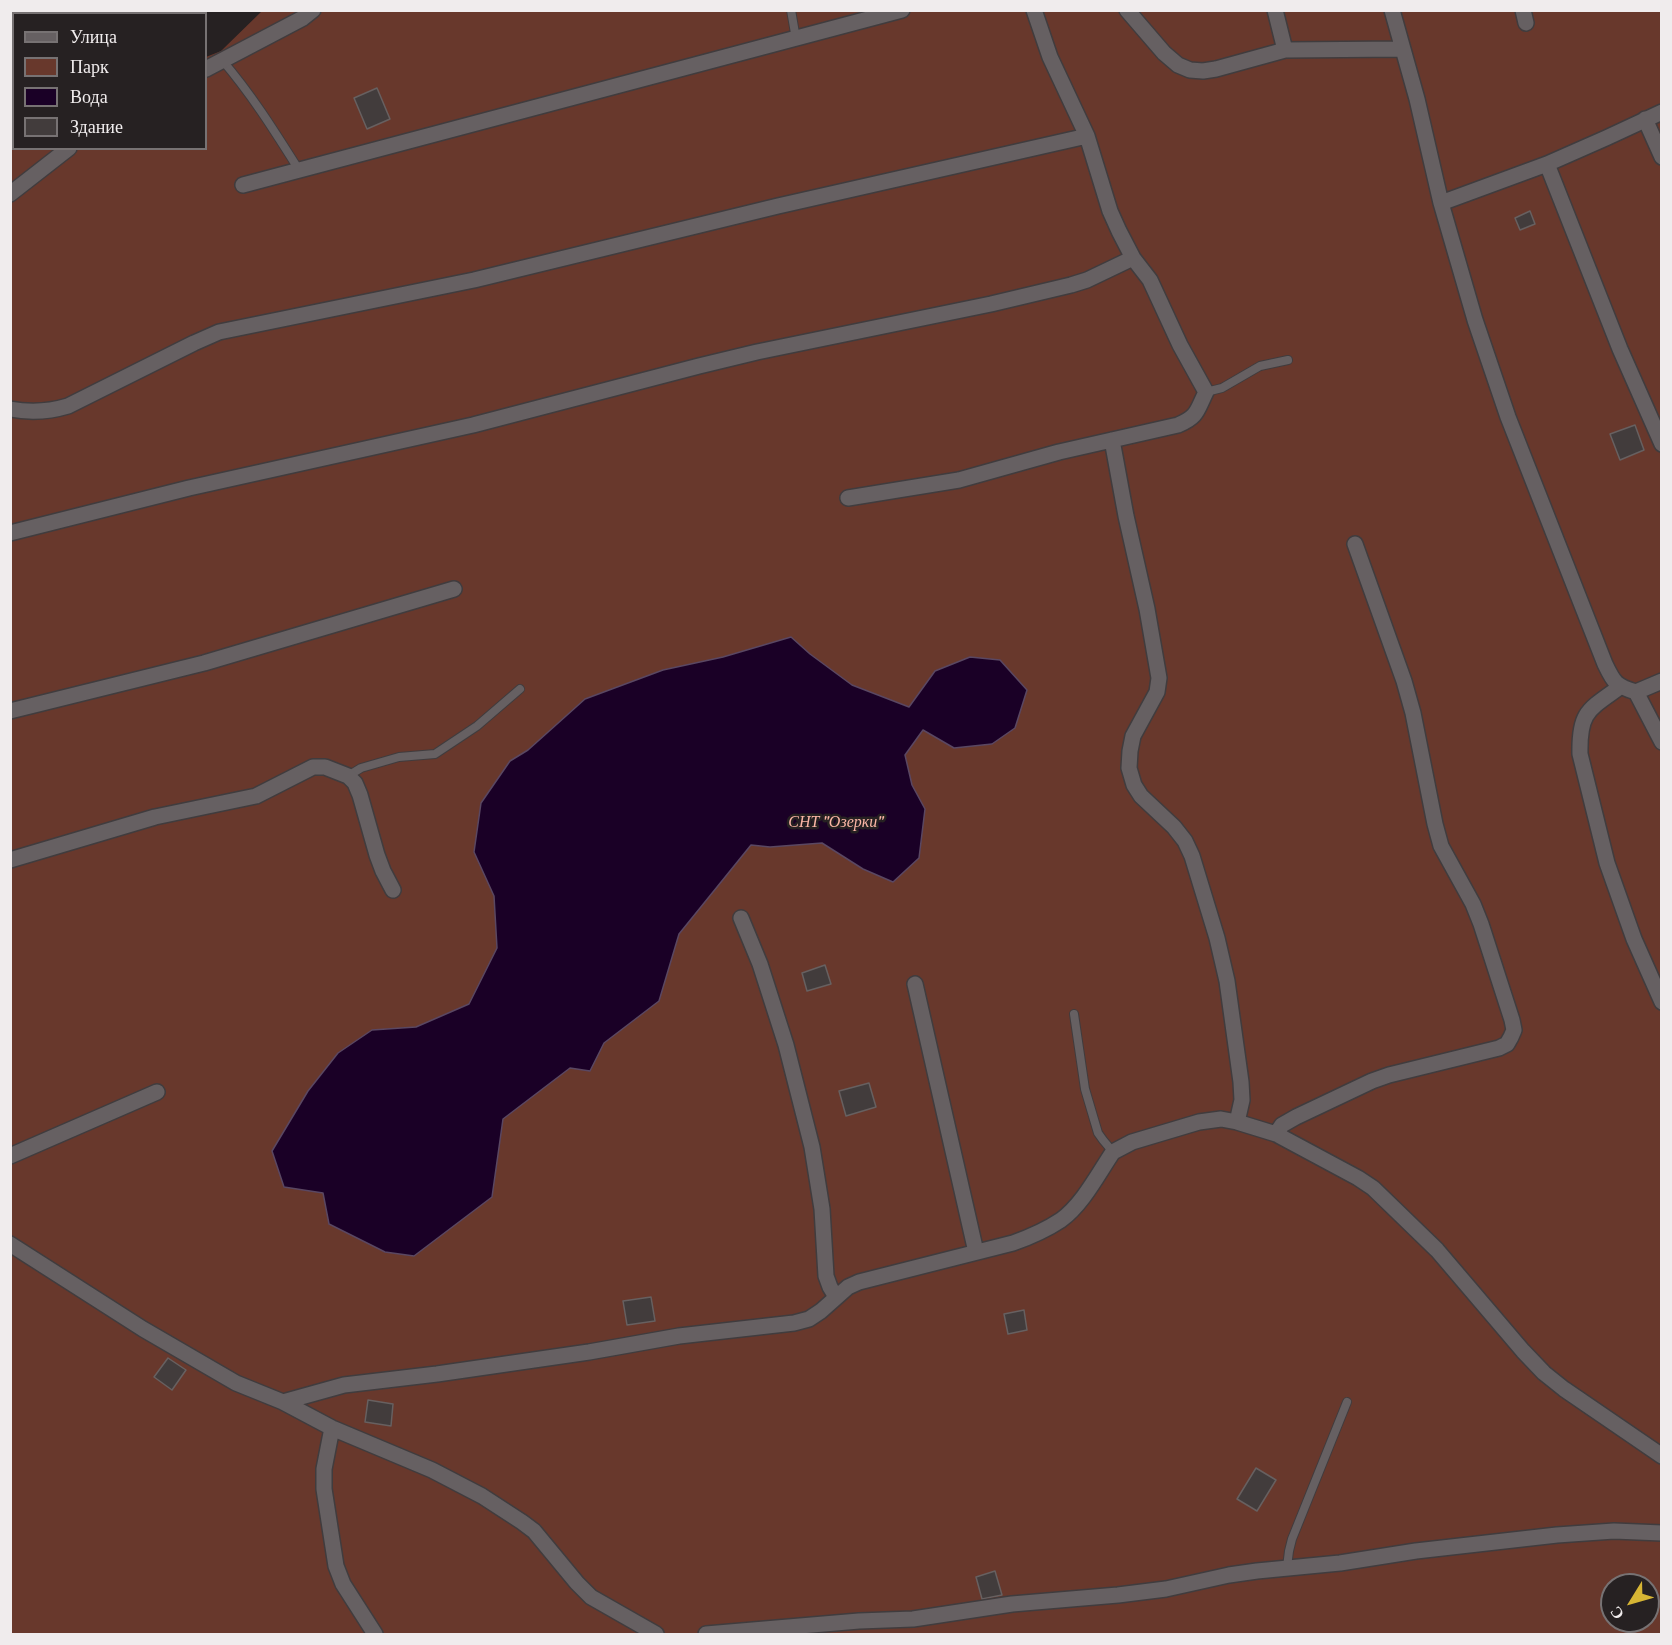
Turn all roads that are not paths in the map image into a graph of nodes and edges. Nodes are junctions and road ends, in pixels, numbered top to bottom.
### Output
1 (313, 10) edge
2 (791, 10) edge
3 (902, 10) edge
4 (1034, 10) edge
5 (1126, 10) edge
6 (1275, 10) edge
7 (1392, 10) edge
8 (796, 39) junction
9 (1402, 48) junction
10 (1285, 50) junction
11 (222, 60) junction
12 (207, 68) edge
13 (1662, 112) edge
14 (1645, 119) junction
15 (1087, 136) junction
16 (66, 150) edge
17 (1662, 157) edge
18 (1547, 164) junction
19 (299, 170) junction
20 (243, 185) dead end
21 (10, 194) edge
22 (1440, 203) junction
23 (1134, 258) junction
24 (1288, 360) dead end
25 (1206, 392) junction
26 (10, 409) edge
27 (1112, 440) junction
28 (1662, 444) edge
29 (848, 498) dead end
30 (10, 533) edge
31 (1355, 544) dead end
32 (454, 589) dead end
33 (1662, 681) edge
34 (1620, 687) junction
35 (520, 689) dead end
36 (1636, 692) junction
37 (10, 711) edge
38 (1662, 742) edge
39 (348, 776) junction
40 (10, 860) edge
41 (393, 890) dead end
42 (741, 918) dead end
43 (915, 984) dead end
44 (1662, 1002) edge
45 (1074, 1014) dead end
46 (157, 1092) dead end
47 (1237, 1122) junction
48 (1276, 1134) junction
49 (1113, 1152) junction
50 (10, 1156) edge
51 (10, 1244) edge
52 (976, 1252) junction
53 (836, 1297) junction
54 (283, 1402) junction
55 (1347, 1402) dead end
56 (332, 1428) junction
57 (1662, 1456) edge
58 (1662, 1533) edge
59 (1287, 1568) junction
60 (913, 1627) edge
61 (375, 1635) edge
62 (656, 1635) edge
63 (706, 1635) edge

1 - 11 street
2 - 8 lane
3 - 8 street
4 - 15 street
5 - 10 street
6 - 10 street
7 - 9 street
8 - 19 street
9 - 10 street
9 - 22 street
11 - 12 street
11 - 19 lane
13 - 14 street
14 - 17 street
14 - 18 street
15 - 23 street
15 - 26 street
16 - 21 street
18 - 22 street
18 - 28 street
19 - 20 street
22 - 34 street
23 - 25 street
23 - 30 street
24 - 25 lane
25 - 27 street
27 - 29 street
27 - 47 street
31 - 48 street
32 - 37 street
33 - 36 street
34 - 36 street
34 - 44 street
35 - 39 lane
36 - 38 street
39 - 40 street
39 - 41 street
42 - 53 street
43 - 52 street
45 - 49 lane
46 - 50 street
47 - 48 street
47 - 49 street
48 - 57 street
49 - 52 street
51 - 54 street
52 - 53 street
53 - 54 street
54 - 56 street
55 - 59 lane
56 - 61 street
56 - 62 street
58 - 59 street
59 - 60 street
60 - 63 street

